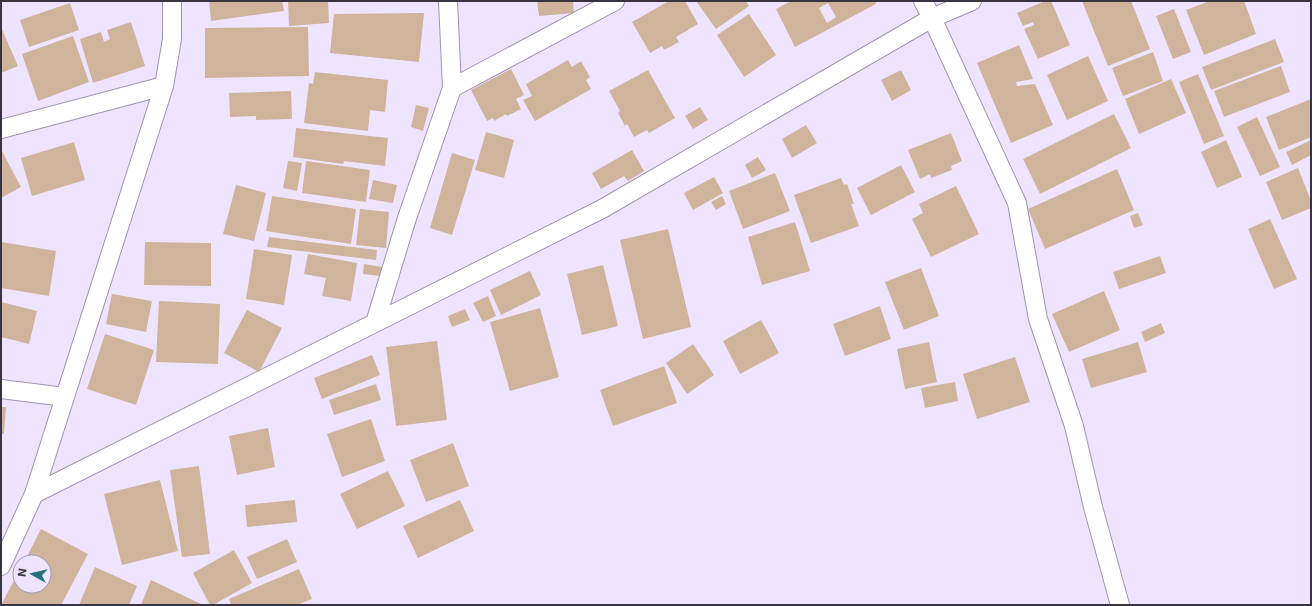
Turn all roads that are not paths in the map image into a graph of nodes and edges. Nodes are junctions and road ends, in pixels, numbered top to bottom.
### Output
1 (172, 1) edge
2 (448, 1) edge
3 (615, 1) edge
4 (923, 1) edge
5 (972, 1) edge
6 (932, 18) junction
7 (164, 86) junction
8 (452, 88) junction
9 (1, 128) edge
10 (375, 323) junction
11 (1, 389) edge
12 (65, 397) junction
13 (34, 494) junction
14 (1, 566) edge
15 (1120, 605) edge

1 - 7 street
2 - 8 street
3 - 8 street
4 - 6 street
5 - 6 street
6 - 10 street
6 - 15 street
7 - 9 street
7 - 12 street
8 - 10 street
10 - 13 street
11 - 12 street
12 - 13 street
13 - 14 street

